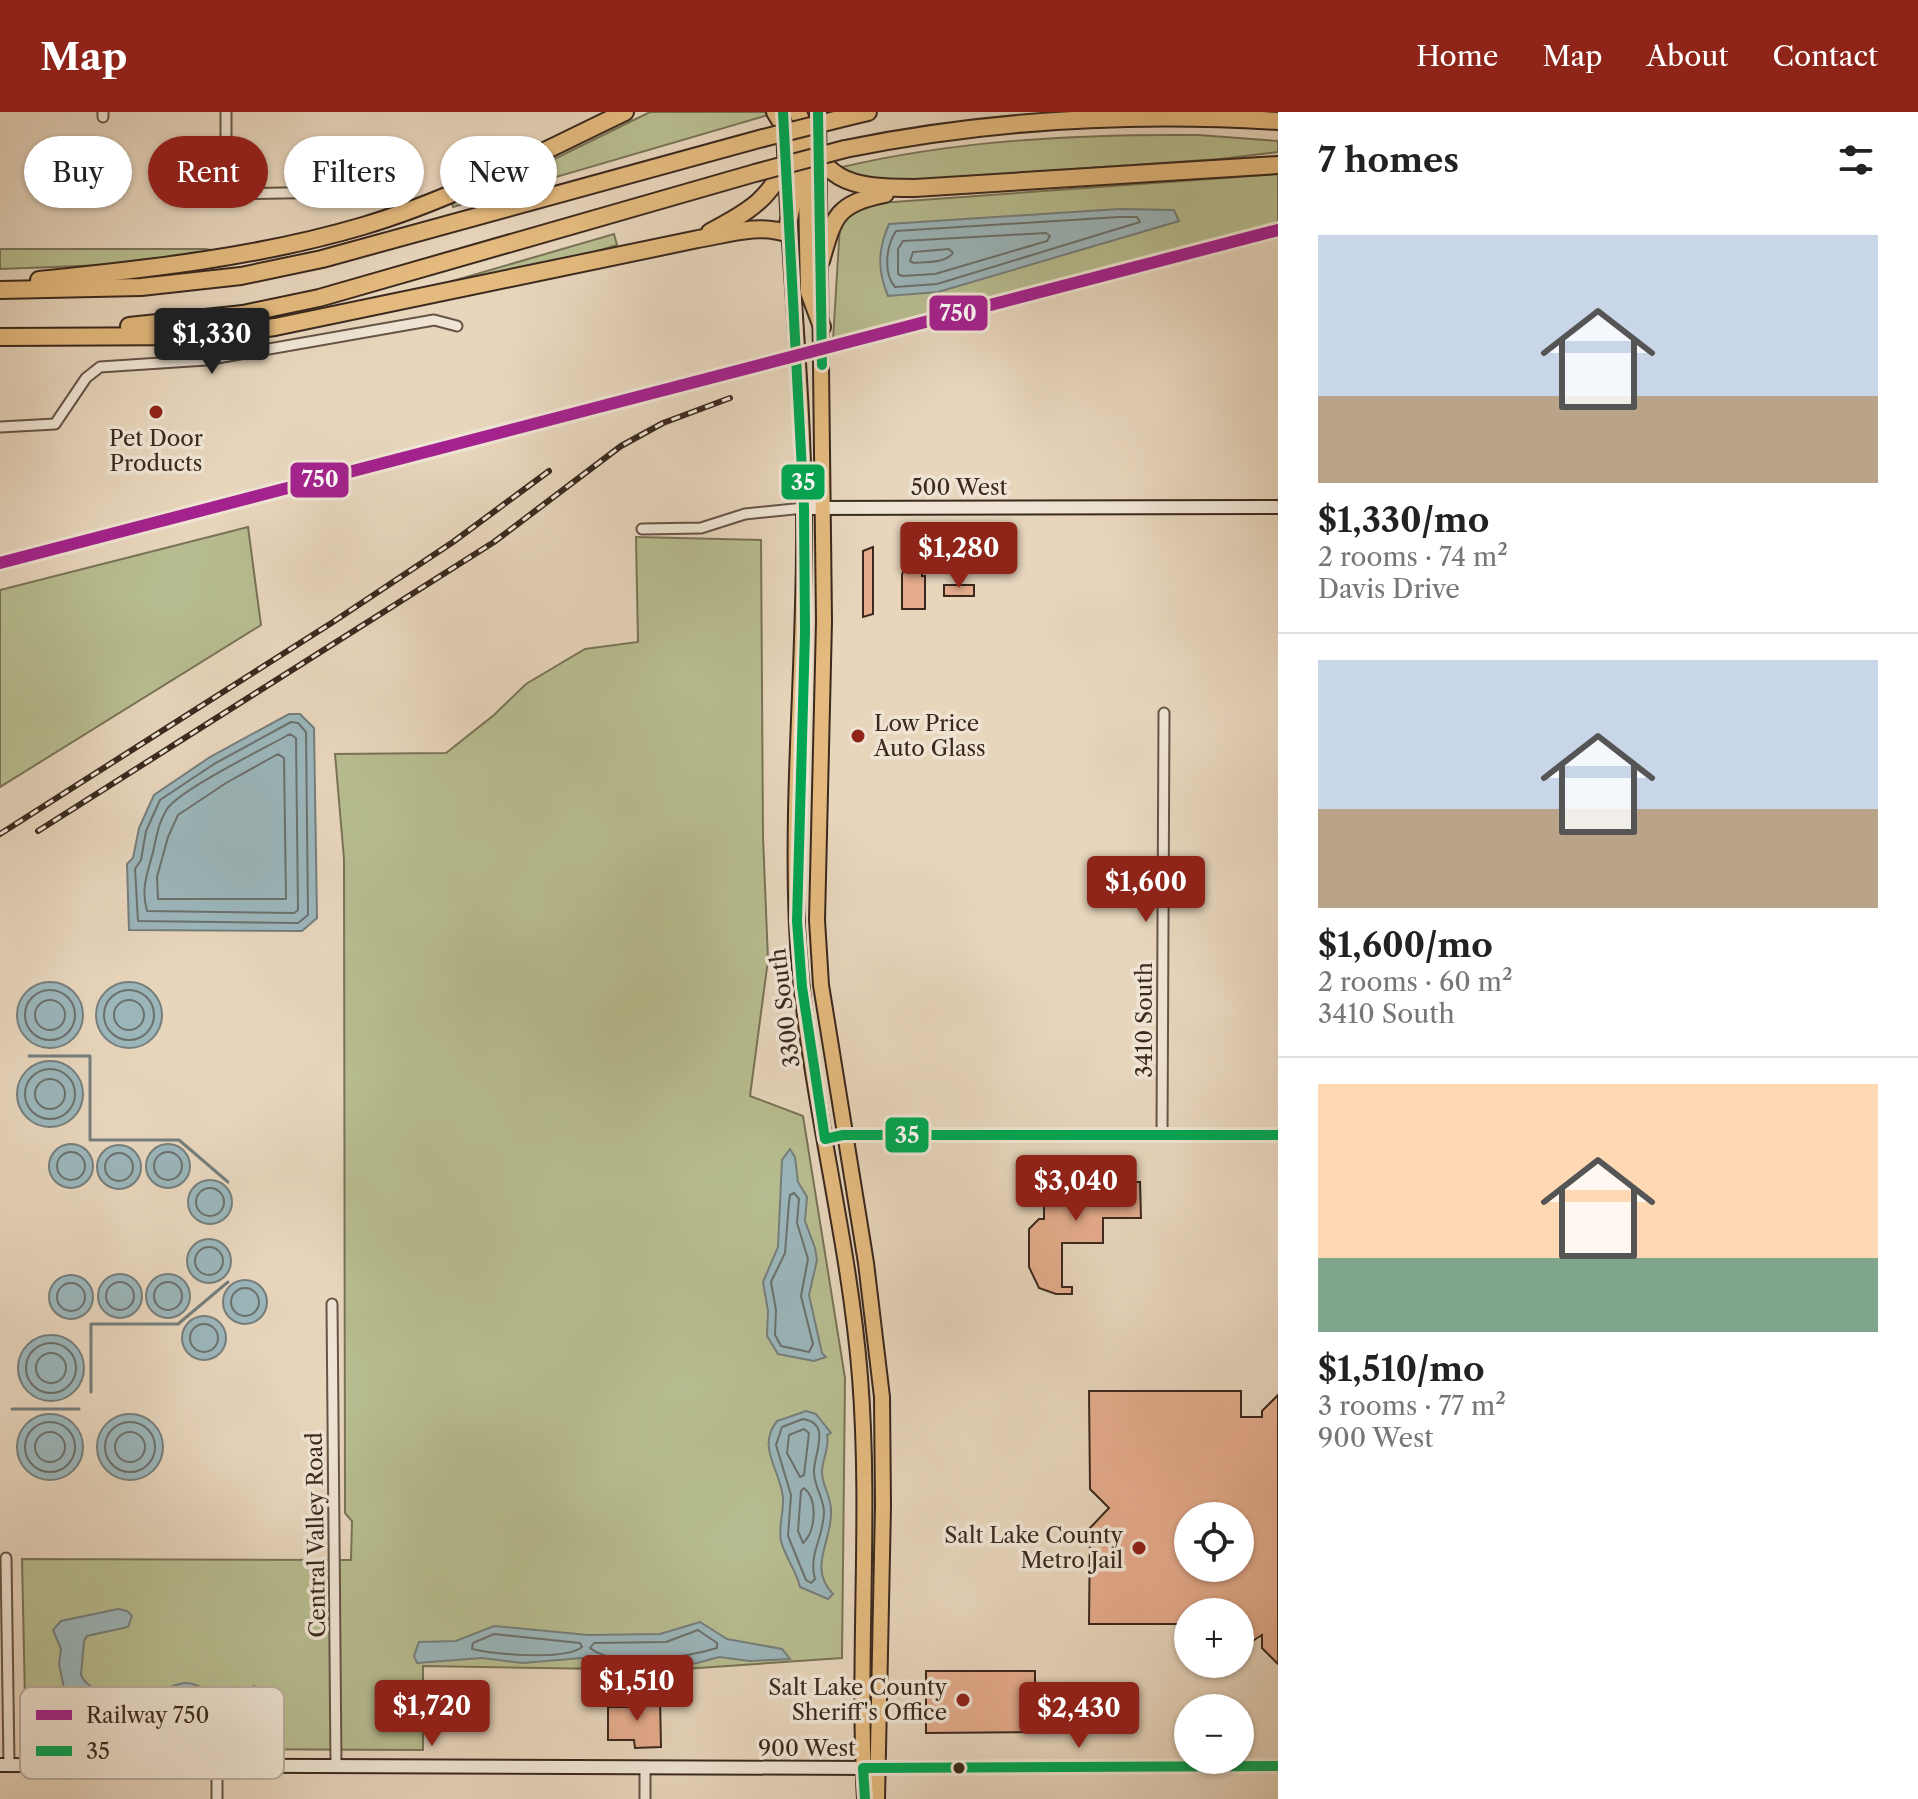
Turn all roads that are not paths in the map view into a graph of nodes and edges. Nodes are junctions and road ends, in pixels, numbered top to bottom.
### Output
1 (226, 112) edge
2 (625, 112) edge
3 (868, 112) edge
4 (811, 115) edge
5 (781, 116) edge
6 (1278, 121) edge
7 (802, 142) junction
8 (802, 162) junction
9 (1278, 165) edge
10 (915, 188) junction
11 (284, 193) edge
12 (788, 229) junction
13 (698, 239) junction
14 (821, 261) junction
15 (0, 283) edge
16 (0, 290) edge
17 (457, 326) dead end
18 (822, 327) junction
19 (0, 335) edge
20 (0, 427) edge
21 (823, 507) junction
22 (1278, 507) edge
23 (804, 508) junction
24 (642, 529) dead end
25 (1164, 713) dead end
26 (843, 1135) junction
27 (1162, 1135) junction
28 (1278, 1135) edge
29 (825, 1139) junction
30 (332, 1304) dead end
31 (6, 1558) dead end
32 (5, 1765) edge
33 (284, 1765) edge
34 (336, 1765) junction
35 (1278, 1766) edge
36 (645, 1768) junction
37 (863, 1768) junction
38 (879, 1768) junction
39 (645, 1799) edge
40 (865, 1799) edge
41 (877, 1799) edge

1 - 11 street
2 - 15 highway
3 - 16 highway, bridge
4 - 7 highway
4 - 8 main road, 3300 South
5 - 7 highway
5 - 8 main road, 3300 South
6 - 19 highway, bridge
7 - 8 highway
8 - 10 highway
8 - 12 highway
8 - 13 highway
8 - 14 main road, 3300 South
8 - 18 highway
9 - 10 highway
10 - 14 highway
12 - 13 highway
12 - 23 main road, 3300 South
13 - 19 highway
14 - 18 main road, 3300 South
17 - 20 street
18 - 21 main road, 3300 South
21 - 22 main road, 500 West
21 - 23 main road, 500 West
21 - 26 main road, 3300 South
23 - 24 street, 500 West
23 - 29 main road, 3300 South
25 - 27 street, 3410 South
26 - 27 street
26 - 29 street
26 - 38 main road, 3300 South
27 - 28 street
29 - 37 main road, 3300 South
30 - 34 street, Central Valley Road
31 - 32 street
33 - 34 main road, 900 West
34 - 36 main road, 900 West
35 - 38 street, 900 West
36 - 37 main road, 900 West
36 - 39 street
37 - 38 main road, 900 West
37 - 40 main road, 3300 South
38 - 41 main road, 3300 South

